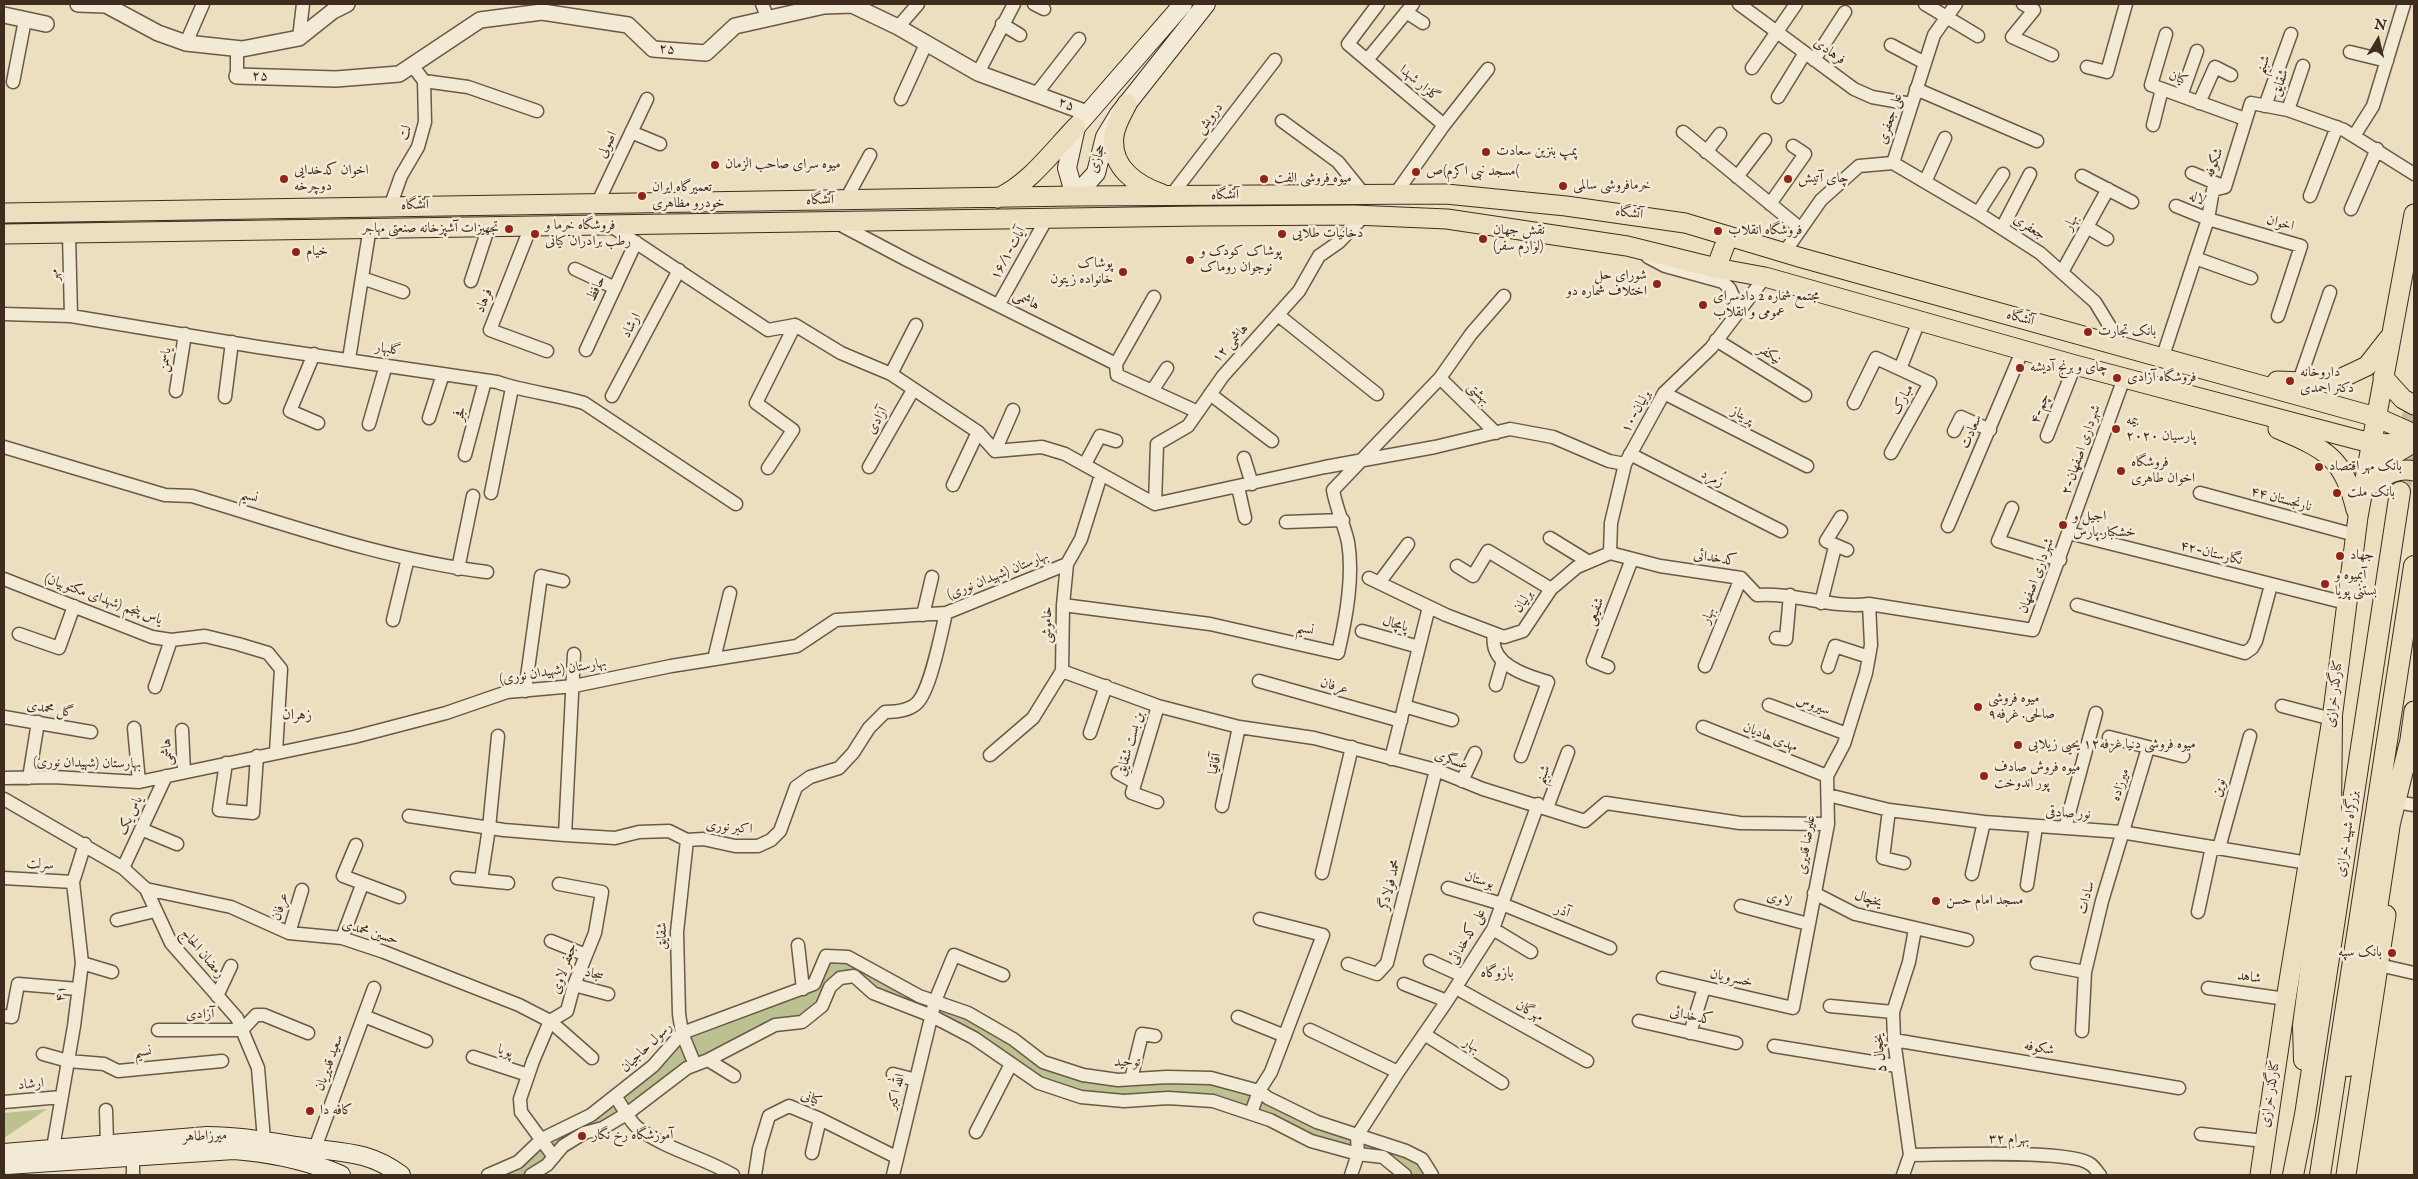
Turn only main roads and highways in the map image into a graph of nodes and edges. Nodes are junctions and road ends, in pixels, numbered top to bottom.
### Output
1 (1184, 4) edge
2 (1206, 4) edge
3 (1150, 42) junction
4 (1167, 52) junction
5 (1127, 104) junction
6 (1082, 120) junction
7 (1075, 196) junction
8 (1170, 197) junction
9 (997, 199) junction
10 (4, 213) edge
11 (2414, 214) edge
12 (1074, 218) junction
13 (2413, 230) edge
14 (4, 234) edge
15 (1728, 237) junction
16 (1716, 268) junction
17 (2392, 336) junction
18 (2222, 376) junction
19 (2383, 377) junction
20 (2220, 403) junction
21 (2414, 405) edge
22 (2376, 417) junction
23 (2414, 434) edge
24 (2414, 441) edge
25 (2371, 443) junction
26 (2414, 470) edge
27 (2362, 491) junction
28 (2400, 492) tunnel mouth
29 (2357, 526) junction
30 (2414, 566) edge
31 (2414, 711) edge
32 (2332, 719) junction
33 (2409, 746) junction
34 (2408, 804) edge
35 (2305, 1115) junction
36 (2329, 1125) junction
37 (4, 1153) edge
38 (4, 1165) edge
39 (388, 1172) edge
40 (341, 1175) edge
41 (2260, 1175) edge
42 (2293, 1175) edge
43 (2320, 1175) edge
44 (2346, 1175) edge

1 - 3 main road, حجازی
2 - 4 main road, حجازی
3 - 4 main road
3 - 6 main road, حجازی
4 - 5 main road, حجازی
5 - 7 main road, حجازی
5 - 8 main road
6 - 7 main road, حجازی
6 - 9 main road
7 - 8 main road, آتشگاه
7 - 9 main road, آتشگاه
7 - 12 main road
8 - 15 main road, آتشگاه
9 - 10 main road, آتشگاه
11 - 13 main road, کنارگذر خرازی
12 - 14 main road, آتشگاه
12 - 16 main road, آتشگاه
13 - 17 main road, کنارگذر خرازی
15 - 16 main road
15 - 18 main road, آتشگاه
16 - 20 main road, آتشگاه
17 - 18 main road
17 - 19 main road, کنارگذر خرازی
18 - 22 main road, آتشگاه
19 - 21 main road
19 - 22 main road, کنارگذر خرازی
20 - 25 main road, آتشگاه
20 - 29 main road
22 - 23 main road, آتشگاه
22 - 25 main road, کنارگذر خرازی
24 - 25 main road, آتشگاه
24 - 27 main road
25 - 27 main road, کنارگذر خرازی
26 - 27 main road
27 - 29 main road, کنارگذر خرازی
28 - 35 highway, بزرگراه شهید خرازی
29 - 32 main road, کنارگذر خرازی
30 - 36 highway, بزرگراه شهید خرازی
31 - 33 main road
32 - 35 highway
32 - 41 main road, کنارگذر خرازی
33 - 34 main road
33 - 36 highway
34 - 44 main road
35 - 42 highway, بزرگراه شهید خرازی
36 - 43 highway, بزرگراه شهید خرازی
37 - 39 main road, میرزاطاهر
38 - 40 main road, میرزاطاهر

